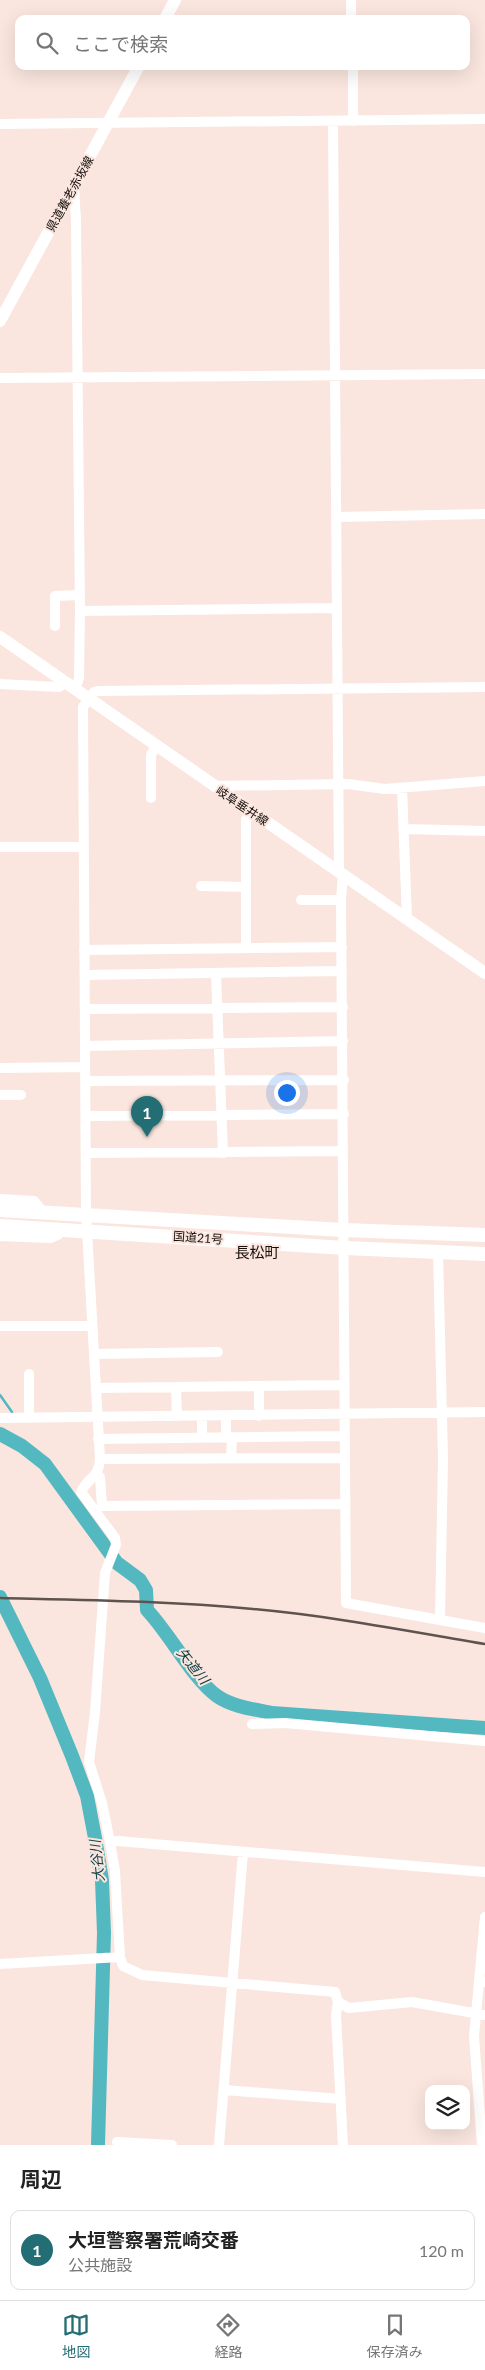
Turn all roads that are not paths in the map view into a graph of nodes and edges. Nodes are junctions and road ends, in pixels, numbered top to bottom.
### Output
1 (176, 0) edge
2 (351, 0) edge
3 (167, 15) edge
4 (352, 15) edge
5 (137, 70) edge
6 (353, 70) edge
7 (485, 119) edge
8 (333, 121) junction
9 (353, 121) junction
10 (109, 122) junction
11 (0, 124) edge
12 (74, 187) junction
13 (0, 321) edge
14 (485, 374) edge
15 (334, 376) junction
16 (78, 377) junction
17 (0, 378) edge
18 (485, 514) edge
19 (336, 517) junction
20 (80, 595) junction
21 (336, 608) junction
22 (80, 611) junction
23 (55, 626) dead end
24 (0, 636) edge
25 (0, 684) edge
26 (70, 686) junction
27 (485, 687) edge
28 (337, 689) junction
29 (88, 698) junction
30 (156, 746) junction
31 (485, 781) edge
32 (337, 784) junction
33 (214, 786) junction
34 (402, 788) junction
35 (152, 798) dead end
36 (251, 812) junction
37 (405, 829) junction
38 (485, 831) edge
39 (0, 847) edge
40 (83, 847) junction
41 (341, 873) junction
42 (201, 886) dead end
43 (246, 887) junction
44 (301, 900) dead end
45 (341, 900) junction
46 (407, 919) junction
47 (342, 947) junction
48 (246, 948) junction
49 (84, 950) junction
50 (342, 971) junction
51 (485, 973) edge
52 (216, 974) junction
53 (85, 975) junction
54 (342, 1007) junction
55 (217, 1008) junction
56 (85, 1009) junction
57 (343, 1041) junction
58 (218, 1044) junction
59 (85, 1046) junction
60 (85, 1067) junction
61 (0, 1068) edge
62 (219, 1079) junction
63 (344, 1080) junction
64 (86, 1081) junction
65 (21, 1094) dead end
66 (0, 1095) edge
67 (344, 1114) junction
68 (86, 1116) junction
69 (221, 1116) junction
70 (343, 1151) junction
71 (86, 1153) junction
72 (223, 1153) junction
73 (0, 1198) edge
74 (0, 1210) edge
75 (44, 1212) junction
76 (86, 1213) junction
77 (0, 1226) edge
78 (60, 1230) junction
79 (86, 1230) junction
80 (343, 1230) junction
81 (485, 1235) edge
82 (0, 1236) edge
83 (344, 1248) junction
84 (438, 1252) junction
85 (485, 1254) edge
86 (0, 1326) edge
87 (92, 1326) junction
88 (218, 1352) dead end
89 (94, 1354) junction
90 (29, 1374) dead end
91 (344, 1385) junction
92 (258, 1386) junction
93 (176, 1387) junction
94 (96, 1388) junction
95 (440, 1412) junction
96 (485, 1412) edge
97 (344, 1414) junction
98 (178, 1416) junction
99 (226, 1416) junction
100 (259, 1416) junction
101 (97, 1417) junction
102 (202, 1417) junction
103 (1, 1418) edge
104 (29, 1418) junction
105 (344, 1436) junction
106 (229, 1437) junction
107 (202, 1438) junction
108 (98, 1439) junction
109 (232, 1458) junction
110 (344, 1458) junction
111 (100, 1459) junction
112 (96, 1474) junction
113 (344, 1504) junction
114 (440, 1620) junction
115 (485, 1628) edge
116 (252, 1724) dead end
117 (485, 1741) edge
118 (110, 1842) junction
119 (243, 1852) junction
120 (485, 1872) edge
121 (485, 1917) edge
122 (118, 1957) junction
123 (0, 1964) edge
124 (233, 1982) junction
125 (482, 1982) edge
126 (338, 2002) junction
127 (481, 2014) edge
128 (224, 2090) junction
129 (341, 2099) junction
130 (117, 2142) dead end
131 (172, 2145) edge
132 (219, 2145) edge
133 (342, 2145) edge
134 (482, 2145) edge

1 - 3 main road
2 - 4 street
5 - 10 main road, 県道養老赤坂線
6 - 9 street
7 - 9 street
8 - 9 street
8 - 10 street
8 - 15 street
10 - 11 street
10 - 12 main road, 県道養老赤坂線
12 - 13 main road, 県道養老赤坂線
12 - 16 street
14 - 15 street
15 - 16 street
15 - 19 street
16 - 17 street
16 - 20 street
18 - 19 street
19 - 21 street
20 - 22 street
20 - 23 street
21 - 22 street
21 - 28 street
22 - 26 street
24 - 26 main road, 岐阜垂井線
25 - 26 street
26 - 29 main road, 岐阜垂井線
27 - 28 street
28 - 29 street
28 - 32 street
29 - 30 main road, 岐阜垂井線
29 - 40 street
30 - 33 main road, 岐阜垂井線
30 - 35 street
31 - 34 street
32 - 33 street
32 - 34 street
32 - 41 street
33 - 36 main road, 岐阜垂井線
34 - 37 street
36 - 41 main road, 岐阜垂井線
36 - 43 street
37 - 38 street
37 - 46 street
39 - 40 street
40 - 49 street
41 - 45 street
41 - 46 main road, 岐阜垂井線
42 - 43 street
43 - 48 street
44 - 45 street
45 - 47 street
46 - 51 main road, 岐阜垂井線
47 - 48 street
47 - 50 street
48 - 49 street
49 - 53 street
50 - 52 street
50 - 54 street
52 - 53 street
52 - 55 street
53 - 56 street
54 - 55 street
54 - 57 street
55 - 56 street
55 - 58 street
56 - 59 street
57 - 58 street
57 - 63 street
58 - 59 street
58 - 62 street
59 - 60 street
60 - 61 street
60 - 64 street
62 - 63 street
62 - 64 street
62 - 69 street
63 - 67 street
64 - 68 street
65 - 66 street
67 - 69 street
67 - 70 street
68 - 69 street
68 - 71 street
69 - 72 street
70 - 72 street
70 - 80 street
71 - 72 street
71 - 76 street
73 - 75 street
74 - 75 highway, 国道21号
75 - 76 highway, 国道21号
76 - 79 street
76 - 80 highway, 国道21号
77 - 78 highway, 国道21号
78 - 79 highway, 国道21号
78 - 82 street
79 - 83 highway, 国道21号
79 - 87 street
80 - 81 highway, 国道21号
80 - 83 street
83 - 84 highway, 国道21号
83 - 91 street
84 - 85 highway, 国道21号
84 - 95 street
86 - 87 street
87 - 89 street
88 - 89 street
89 - 94 street
90 - 104 street
91 - 92 street
91 - 97 street
92 - 93 street
92 - 100 street
93 - 94 street
93 - 98 street
94 - 101 street
95 - 96 street
95 - 97 street
95 - 114 street
97 - 100 street
97 - 105 street
98 - 101 street
98 - 102 street
99 - 100 street
99 - 102 street
99 - 106 street
101 - 104 street
101 - 108 street
102 - 107 street
103 - 104 street
105 - 106 street
105 - 110 street
106 - 107 street
106 - 109 street
107 - 108 street
108 - 111 street
109 - 110 street
109 - 111 street
110 - 113 street
111 - 112 street
112 - 113 street
112 - 118 street
113 - 114 street
114 - 115 street
116 - 117 street
118 - 119 street
118 - 122 street
119 - 120 street
119 - 124 street
121 - 125 street
122 - 123 street
122 - 124 street
124 - 126 street
124 - 128 street
125 - 127 street
126 - 127 street
126 - 129 street
127 - 134 street
128 - 129 street
128 - 132 street
129 - 133 street
130 - 131 street

